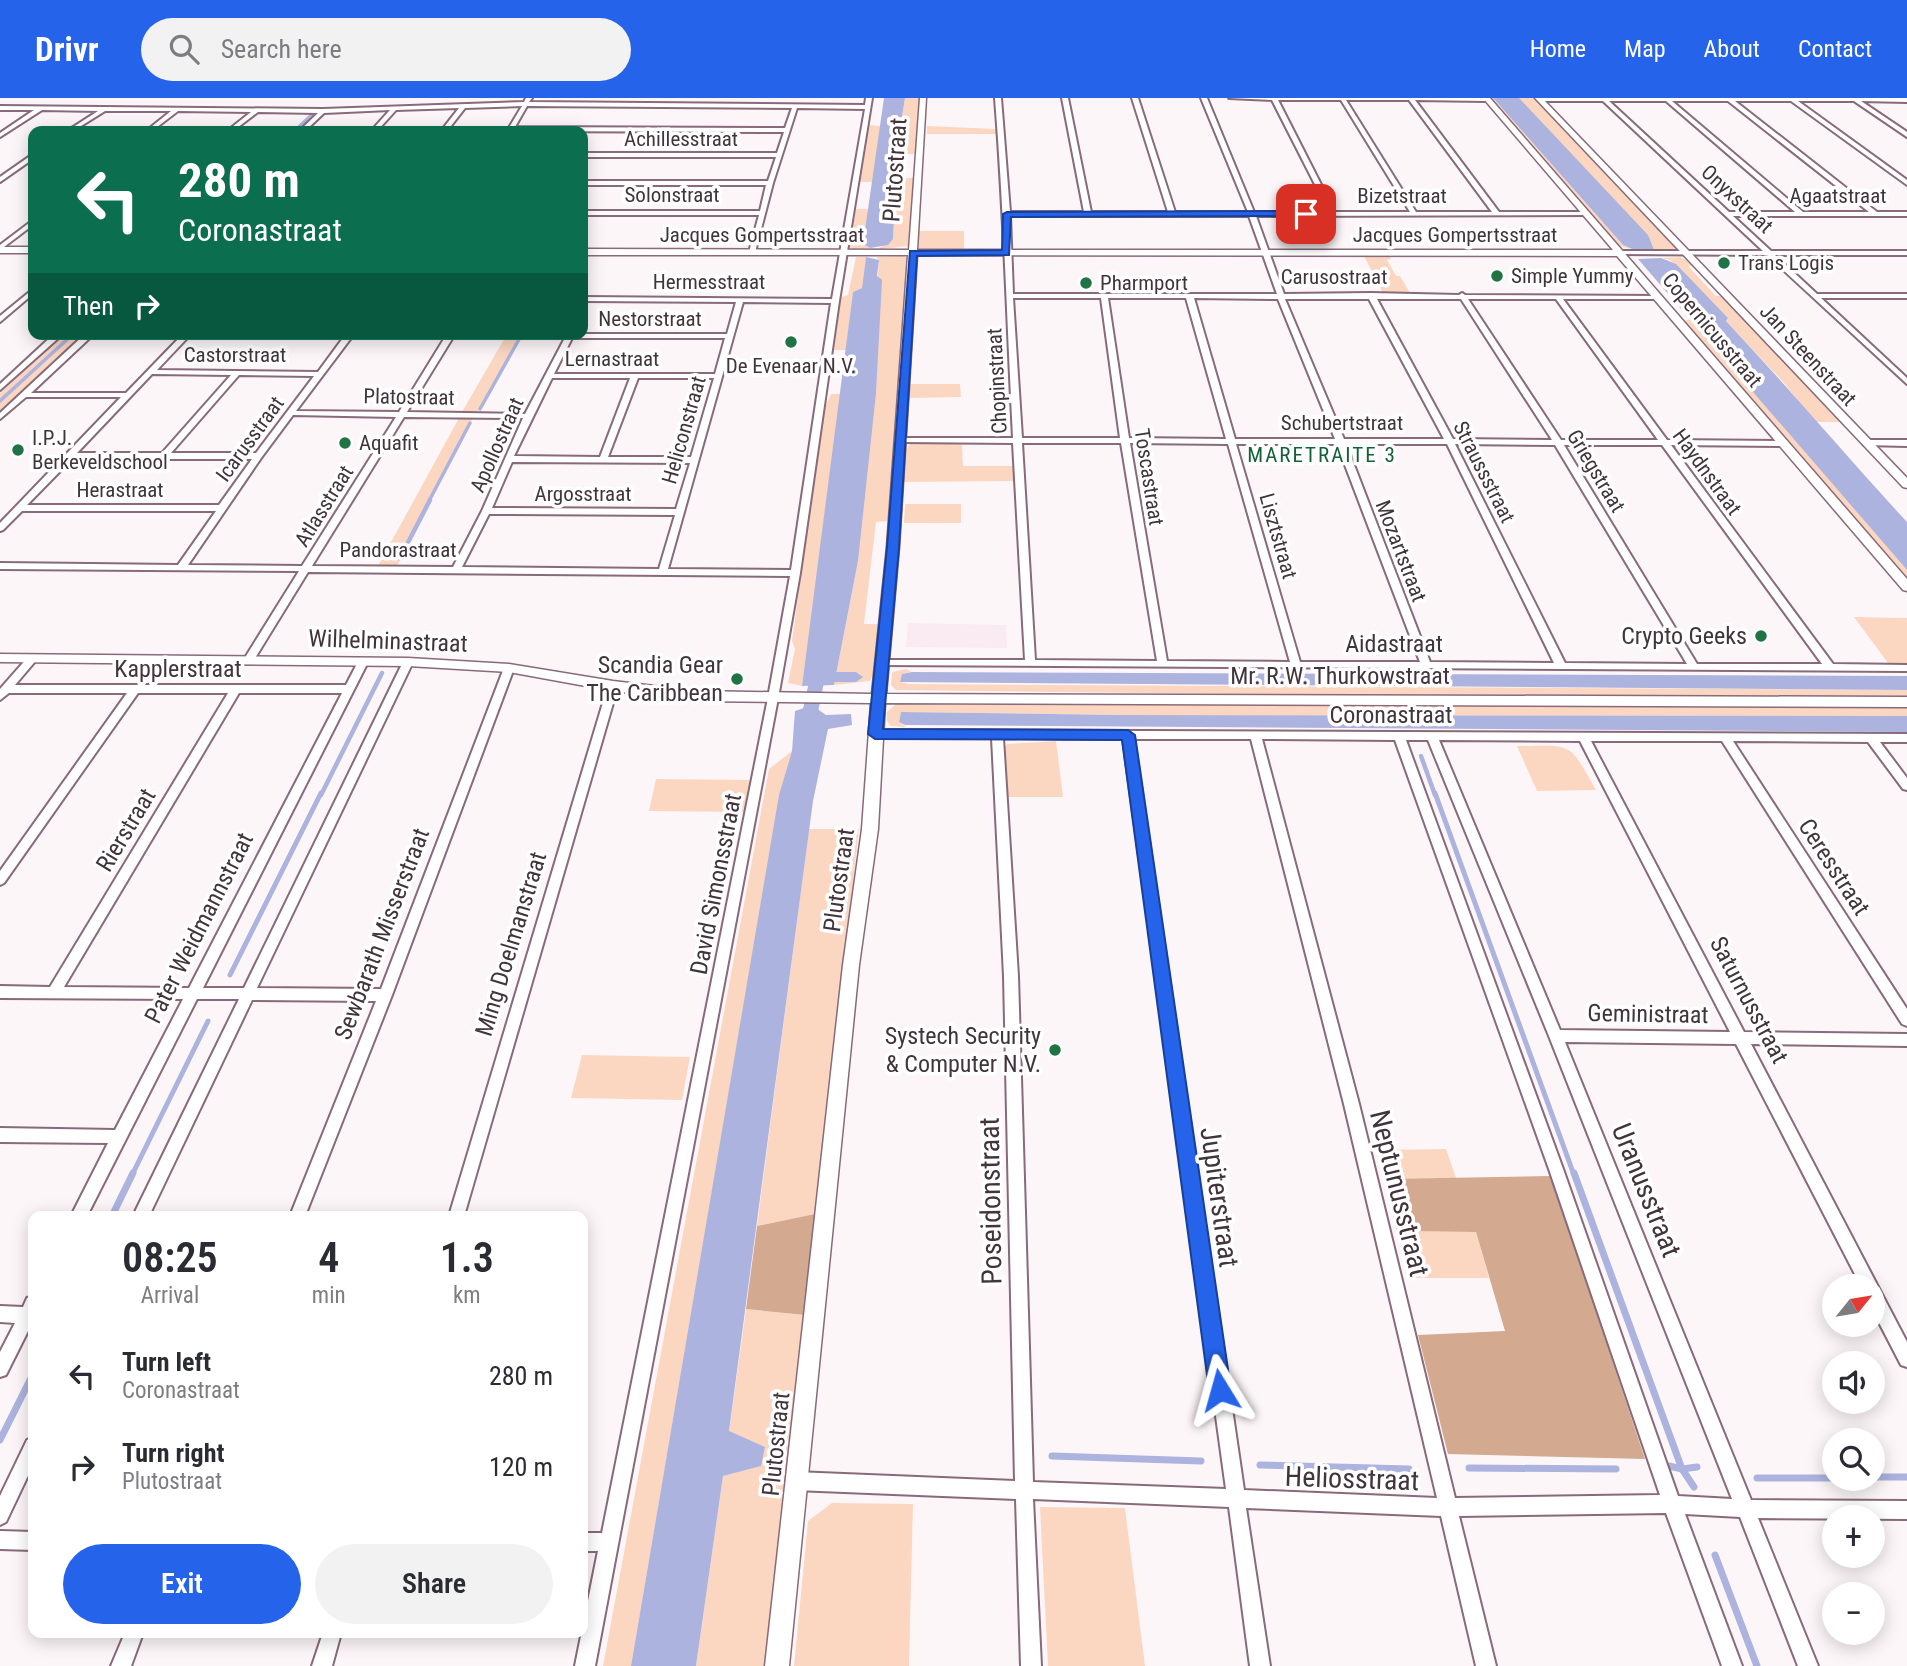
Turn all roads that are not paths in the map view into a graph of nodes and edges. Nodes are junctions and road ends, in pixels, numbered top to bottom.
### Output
1 (436, 98) edge
2 (923, 98) edge
3 (998, 98) edge
4 (1065, 98) edge
5 (1129, 98) edge
6 (1135, 98) edge
7 (1144, 98) edge
8 (1204, 98) edge
9 (1232, 98) edge
10 (1274, 98) edge
11 (1486, 98) edge
12 (1343, 99) edge
13 (1411, 99) edge
14 (1539, 99) edge
15 (1604, 99) edge
16 (1667, 99) edge
17 (1729, 99) edge
18 (1790, 99) edge
19 (1853, 99) edge
20 (1907, 100) edge
21 (528, 101) edge
22 (868, 102) edge
23 (795, 106) junction
24 (430, 107) junction
25 (463, 107) junction
26 (0, 108) edge
27 (41, 108) junction
28 (105, 108) junction
29 (394, 109) junction
30 (176, 110) junction
31 (257, 110) junction
32 (323, 111) junction
33 (78, 126) edge
34 (155, 126) edge
35 (236, 126) edge
36 (307, 126) edge
37 (379, 126) edge
38 (448, 126) edge
39 (513, 126) edge
40 (588, 130) edge
41 (786, 130) junction
42 (0, 135) edge
43 (1907, 135) edge
44 (588, 155) edge
45 (779, 155) junction
46 (28, 160) edge
47 (0, 180) edge
48 (588, 183) edge
49 (770, 183) junction
50 (1907, 183) edge
51 (588, 213) edge
52 (762, 213) junction
53 (1800, 213) junction
54 (1007, 214) junction
55 (1088, 214) junction
56 (1172, 214) junction
57 (1252, 214) junction
58 (1333, 214) junction
59 (1414, 214) junction
60 (1497, 214) junction
61 (1586, 214) junction
62 (1727, 214) junction
63 (1875, 214) junction
64 (1907, 214) edge
65 (28, 226) edge
66 (1, 250) edge
67 (28, 250) edge
68 (1265, 251) junction
69 (588, 252) edge
70 (752, 252) junction
71 (849, 252) junction
72 (1769, 252) junction
73 (907, 253) junction
74 (1006, 253) junction
75 (1625, 253) junction
76 (1684, 253) junction
77 (1907, 253) edge
78 (28, 295) edge
79 (1189, 295) junction
80 (1280, 295) junction
81 (1371, 295) junction
82 (1462, 295) junction
83 (1010, 296) junction
84 (1104, 296) junction
85 (1557, 296) junction
86 (1818, 296) junction
87 (1897, 296) junction
88 (1907, 296) edge
89 (1658, 297) junction
90 (588, 299) edge
91 (740, 300) junction
92 (835, 301) junction
93 (1907, 305) edge
94 (0, 311) edge
95 (10, 311) junction
96 (0, 320) edge
97 (588, 335) edge
98 (731, 336) junction
99 (52, 340) edge
100 (84, 340) edge
101 (181, 340) edge
102 (345, 340) edge
103 (447, 340) edge
104 (567, 340) edge
105 (151, 372) junction
106 (237, 373) junction
107 (319, 374) junction
108 (549, 376) junction
109 (635, 376) junction
110 (718, 376) junction
111 (1907, 382) edge
112 (1, 385) edge
113 (24, 395) junction
114 (130, 395) junction
115 (290, 413) junction
116 (402, 414) junction
117 (528, 416) junction
118 (0, 417) edge
119 (901, 440) junction
120 (1233, 440) junction
121 (1340, 440) junction
122 (1018, 441) junction
123 (1125, 441) junction
124 (1450, 442) junction
125 (1558, 442) junction
126 (1664, 443) junction
127 (1783, 443) junction
128 (1867, 443) junction
129 (1907, 443) edge
130 (69, 456) junction
131 (164, 456) junction
132 (258, 456) junction
133 (509, 460) junction
134 (603, 460) junction
135 (693, 460) junction
136 (1907, 485) edge
137 (19, 508) junction
138 (221, 508) junction
139 (486, 511) junction
140 (680, 512) junction
141 (0, 528) edge
142 (0, 566) edge
143 (182, 566) junction
144 (306, 569) junction
145 (456, 570) junction
146 (663, 570) junction
147 (795, 573) junction
148 (1907, 587) edge
149 (0, 658) edge
150 (33, 658) junction
151 (248, 661) junction
152 (363, 662) junction
153 (408, 662) junction
154 (881, 663) junction
155 (1030, 663) junction
156 (1162, 663) junction
157 (1296, 665) junction
158 (1426, 665) junction
159 (1562, 666) junction
160 (1694, 667) junction
161 (509, 668) junction
162 (1830, 668) junction
163 (1907, 668) edge
164 (613, 686) junction
165 (349, 689) junction
166 (134, 690) junction
167 (235, 690) junction
168 (3, 692) edge
169 (878, 696) junction
170 (773, 698) junction
171 (1907, 702) edge
172 (875, 734) junction
173 (997, 734) junction
174 (1128, 735) junction
175 (1255, 735) junction
176 (1398, 736) junction
177 (1432, 736) junction
178 (1584, 737) junction
179 (1726, 737) junction
180 (1871, 738) junction
181 (1907, 738) edge
182 (1907, 786) edge
183 (0, 880) edge
184 (0, 992) edge
185 (53, 993) junction
186 (193, 994) junction
187 (246, 994) junction
188 (385, 995) junction
189 (1907, 1020) edge
190 (1556, 1036) junction
191 (1741, 1038) junction
192 (1907, 1040) edge
193 (0, 1135) edge
194 (120, 1137) junction
195 (82, 1211) edge
196 (143, 1211) edge
197 (300, 1211) edge
198 (457, 1211) edge
199 (1863, 1274) edge
200 (28, 1310) edge
201 (0, 1314) edge
202 (28, 1314) edge
203 (1885, 1317) edge
204 (1907, 1359) edge
205 (0, 1369) edge
206 (28, 1457) edge
207 (795, 1481) junction
208 (1024, 1489) junction
209 (1235, 1500) junction
210 (1672, 1504) junction
211 (1446, 1507) junction
212 (1747, 1509) junction
213 (1907, 1510) edge
214 (0, 1516) edge
215 (0, 1540) edge
216 (28, 1541) edge
217 (588, 1542) edge
218 (610, 1542) junction
219 (132, 1638) edge
220 (330, 1638) edge
221 (121, 1666) edge
222 (322, 1666) edge
223 (585, 1666) edge
224 (777, 1666) edge
225 (1031, 1666) edge
226 (1260, 1666) edge
227 (1486, 1666) edge
228 (1732, 1666) edge
229 (1808, 1666) edge

1 - 24 street
2 - 73 street, Plutostraat
3 - 54 street, Chopinstraat
4 - 55 street
5 - 6 street
6 - 7 street
6 - 56 street
8 - 57 street, Mozartstraat
9 - 10 street
10 - 12 street
10 - 58 street
11 - 13 street
11 - 61 street, Copernicusstraat
12 - 13 street
12 - 59 street
13 - 60 street
14 - 15 street
14 - 76 street, Jan Steenstraat
15 - 16 street
15 - 62 street, Onyxstraat
16 - 17 street
16 - 53 street
17 - 18 street
17 - 63 street
18 - 19 street
18 - 50 street
19 - 20 street
19 - 43 street
21 - 23 street
21 - 25 street
21 - 39 street
22 - 23 street
22 - 71 street, David Simonsstraat
23 - 41 street
24 - 25 street
24 - 29 street
25 - 38 street
26 - 27 street
27 - 28 street
27 - 42 street
28 - 30 street
28 - 33 street
29 - 32 street
29 - 37 street
30 - 31 street
30 - 34 street
31 - 32 street
31 - 35 street
32 - 36 street
40 - 41 street
41 - 45 street
44 - 45 street, Achillesstraat
45 - 49 street
46 - 47 street
48 - 49 street
49 - 52 street
51 - 52 street, Solonstraat
52 - 70 street
53 - 62 street, Agaatstraat
53 - 63 street, Agaatstraat
54 - 55 street, Bizetstraat
54 - 74 street, Chopinstraat
55 - 56 street, Bizetstraat
56 - 57 street, Bizetstraat
57 - 58 street, Bizetstraat
57 - 68 street, Mozartstraat
58 - 59 street, Bizetstraat
59 - 60 street, Bizetstraat
60 - 61 street, Bizetstraat
61 - 75 street, Copernicusstraat
62 - 72 street, Onyxstraat
63 - 64 street, Agaatstraat
65 - 66 street
66 - 67 street
68 - 74 street, Jacques Gompertsstraat
68 - 75 street, Jacques Gompertsstraat
68 - 80 street, Mozartstraat
69 - 70 street, Jacques Gompertsstraat
70 - 71 street, Jacques Gompertsstraat
71 - 73 street, Jacques Gompertsstraat
71 - 92 street, David Simonsstraat
72 - 76 street, Jacques Gompertsstraat
72 - 77 street, Jacques Gompertsstraat
72 - 86 street, Onyxstraat
73 - 74 street, Jacques Gompertsstraat
73 - 119 street, Plutostraat
74 - 83 street, Chopinstraat
75 - 76 street, Jacques Gompertsstraat
75 - 89 street, Copernicusstraat
76 - 128 street, Jan Steenstraat
78 - 95 street
79 - 80 street, Carusostraat
79 - 84 street, Carusostraat
79 - 120 street, Lisztstraat
80 - 81 street, Carusostraat
80 - 121 street, Mozartstraat
81 - 82 street, Carusostraat
81 - 124 street, Straussstraat
82 - 85 street, Carusostraat
82 - 125 street, Griegstraat
83 - 84 street, Carusostraat
83 - 122 street, Chopinstraat
84 - 123 street, Toscastraat
85 - 89 street, Carusostraat
85 - 126 street, Haydnstraat
86 - 87 street
86 - 111 street, Onyxstraat
87 - 88 street
87 - 93 street
89 - 127 street, Copernicusstraat
90 - 91 street, Hermesstraat
91 - 92 street, Hermesstraat
91 - 98 street, Heliconstraat
92 - 147 street, David Simonsstraat
94 - 95 street
95 - 96 street
97 - 98 street, Nestorstraat
98 - 110 street, Heliconstraat
99 - 112 street
100 - 113 street
101 - 105 street
102 - 107 street, Icarusstraat
103 - 116 street, Atlasstraat
104 - 108 street, Apollostraat
105 - 106 street, Castorstraat
105 - 114 street
106 - 107 street, Castorstraat
106 - 131 street
107 - 115 street, Icarusstraat
108 - 109 street, Lernastraat
108 - 117 street, Apollostraat
109 - 110 street, Lernastraat
109 - 134 street
110 - 135 street, Heliconstraat
113 - 114 street
113 - 118 street
114 - 130 street
115 - 116 street, Platostraat
115 - 132 street, Icarusstraat
116 - 117 street, Platostraat
116 - 144 street, Atlasstraat
117 - 133 street, Apollostraat
119 - 122 street, Schubertstraat
119 - 154 street, Plutostraat
120 - 121 street, Schubertstraat
120 - 123 street, Schubertstraat
120 - 157 street, Lisztstraat
121 - 124 street, Schubertstraat
121 - 158 street, Mozartstraat
122 - 123 street, Schubertstraat
122 - 155 street, Chopinstraat
123 - 156 street, Toscastraat
124 - 125 street, Schubertstraat
124 - 159 street, Straussstraat
125 - 126 street, Schubertstraat
125 - 160 street, Griegstraat
126 - 127 street, Schubertstraat
126 - 162 street, Haydnstraat
127 - 148 street, Copernicusstraat
128 - 129 street
128 - 136 street, Jan Steenstraat
130 - 131 street
130 - 137 street
131 - 132 street
132 - 138 street, Icarusstraat
133 - 134 street
133 - 139 street, Apollostraat
134 - 135 street
135 - 140 street, Heliconstraat
137 - 138 street, Herastraat
137 - 141 street
138 - 143 street, Icarusstraat
139 - 140 street, Argosstraat
139 - 145 street, Apollostraat
140 - 146 street, Heliconstraat
142 - 143 street, Pandorastraat
143 - 144 street, Pandorastraat
144 - 145 street, Pandorastraat
144 - 151 street, Atlasstraat
145 - 146 street, Pandorastraat
146 - 147 street, Pandorastraat
147 - 170 street, David Simonsstraat
149 - 150 street, Wilhelminastraat
150 - 151 street, Wilhelminastraat
150 - 168 street
151 - 152 street, Wilhelminastraat
152 - 153 street, Wilhelminastraat
152 - 165 street, Pater Weidmannstraat
153 - 161 street, Wilhelminastraat
153 - 187 street
154 - 155 street, Aidastraat
154 - 169 street, Plutostraat
155 - 156 street, Aidastraat
156 - 157 street, Aidastraat
157 - 158 street, Aidastraat
158 - 159 street, Aidastraat
159 - 160 street, Aidastraat
160 - 162 street, Aidastraat
161 - 164 street, Wilhelminastraat
161 - 188 street, Sewbarath Misserstraat
162 - 163 street, Aidastraat
164 - 170 street, Wilhelminastraat
164 - 198 street, Ming Doelmanstraat
165 - 167 street, Kapplerstraat
165 - 186 street, Pater Weidmannstraat
166 - 167 street, Kapplerstraat
166 - 168 street, Kapplerstraat
166 - 183 street
167 - 185 street, Rierstraat
169 - 170 street, Mr. R.W. Thurkowstraat
169 - 171 street, Mr. R.W. Thurkowstraat
169 - 172 street, Plutostraat
170 - 218 street, David Simonsstraat
172 - 173 street, Coronastraat
172 - 207 street, Plutostraat
173 - 174 street, Coronastraat
173 - 208 street, Poseidonstraat
174 - 175 street, Coronastraat
174 - 209 street, Jupiterstraat
175 - 176 street, Coronastraat
175 - 211 street, Neptunusstraat
176 - 177 street, Coronastraat
176 - 210 street
177 - 178 street, Coronastraat
177 - 190 street, Uranusstraat
178 - 179 street, Coronastraat
178 - 191 street, Saturnusstraat
179 - 180 street, Coronastraat
179 - 189 street, Ceresstraat
180 - 181 street, Coronastraat
180 - 182 street
184 - 185 street
185 - 186 street
186 - 187 street
186 - 194 street, Pater Weidmannstraat
187 - 188 street
187 - 196 street
188 - 197 street, Sewbarath Misserstraat
190 - 191 street, Geministraat
190 - 212 street, Uranusstraat
191 - 192 street, Geministraat
191 - 199 street, Saturnusstraat
193 - 194 street
194 - 195 street, Pater Weidmannstraat
200 - 201 street
202 - 205 street
203 - 204 street
206 - 214 street
207 - 208 street, Heliosstraat
207 - 224 street, Plutostraat
208 - 209 street, Heliosstraat
208 - 225 street, Poseidonstraat
209 - 211 street, Heliosstraat
209 - 226 street, Jupiterstraat
210 - 211 street, Heliosstraat
210 - 212 street, Heliosstraat
210 - 228 street
211 - 227 street, Neptunusstraat
212 - 213 street, Heliosstraat
212 - 229 street, Uranusstraat
215 - 216 street
217 - 218 street
218 - 223 street, David Simonsstraat
219 - 221 street
220 - 222 street

